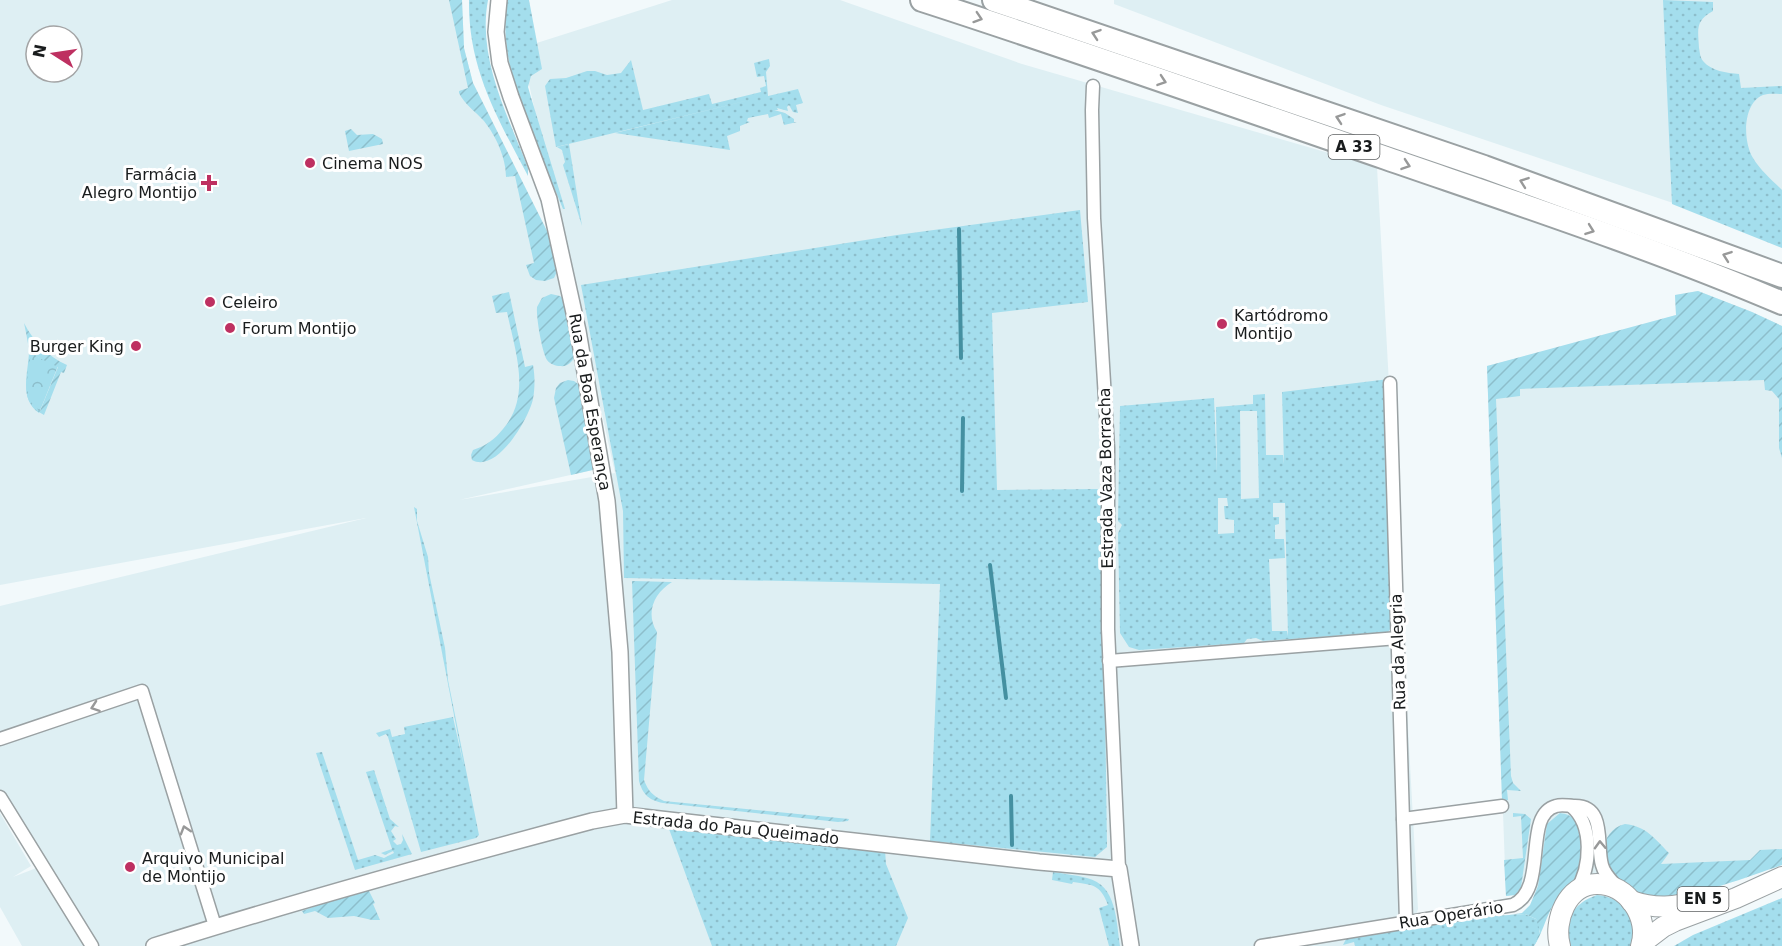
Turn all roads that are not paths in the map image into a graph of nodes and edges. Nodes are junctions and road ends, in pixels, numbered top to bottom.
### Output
1 (499, 0) edge
2 (922, 0) edge
3 (994, 0) edge
4 (1094, 86) dead end
5 (1782, 276) edge
6 (1782, 303) edge
7 (1390, 383) dead end
8 (1398, 638) junction
9 (1109, 661) junction
10 (0, 739) edge
11 (0, 797) edge
12 (1502, 806) dead end
13 (1571, 806) junction
14 (624, 815) junction
15 (1403, 819) junction
16 (1119, 869) junction
17 (1778, 878) edge
18 (1573, 894) junction
19 (1627, 897) junction
20 (1406, 921) junction
21 (216, 926) junction
22 (1559, 937) edge
23 (1641, 944) edge
24 (92, 946) edge
25 (154, 946) edge
26 (1131, 946) edge
27 (1261, 946) edge
28 (1545, 946) edge

1 - 14 street, Rua da Boa Esperança
2 -> 6 highway, A 33
5 -> 3 highway, A 33
4 - 9 street, Estrada Vaza Borracha
7 - 8 street, Rua da Alegria
8 - 9 street
8 - 15 street, Rua da Alegria
9 - 16 street, Estrada Vaza Borracha
21 -> 10 street
11 - 24 street
12 - 15 street
13 - 18 street
19 -> 13 street
13 - 20 street, Rua Operário
14 - 16 street, Estrada do Pau Queimado
14 - 21 street, Estrada do Pau Queimado
15 - 20 street, Rua da Alegria
16 - 26 street
17 - 19 main road, EN 5
17 - 23 main road, EN 5
18 - 19 main road, EN 5
18 - 22 main road
19 - 23 main road, EN 5
20 - 27 street, Rua Operário
21 - 25 street, Estrada do Pau Queimado
22 - 28 main road

